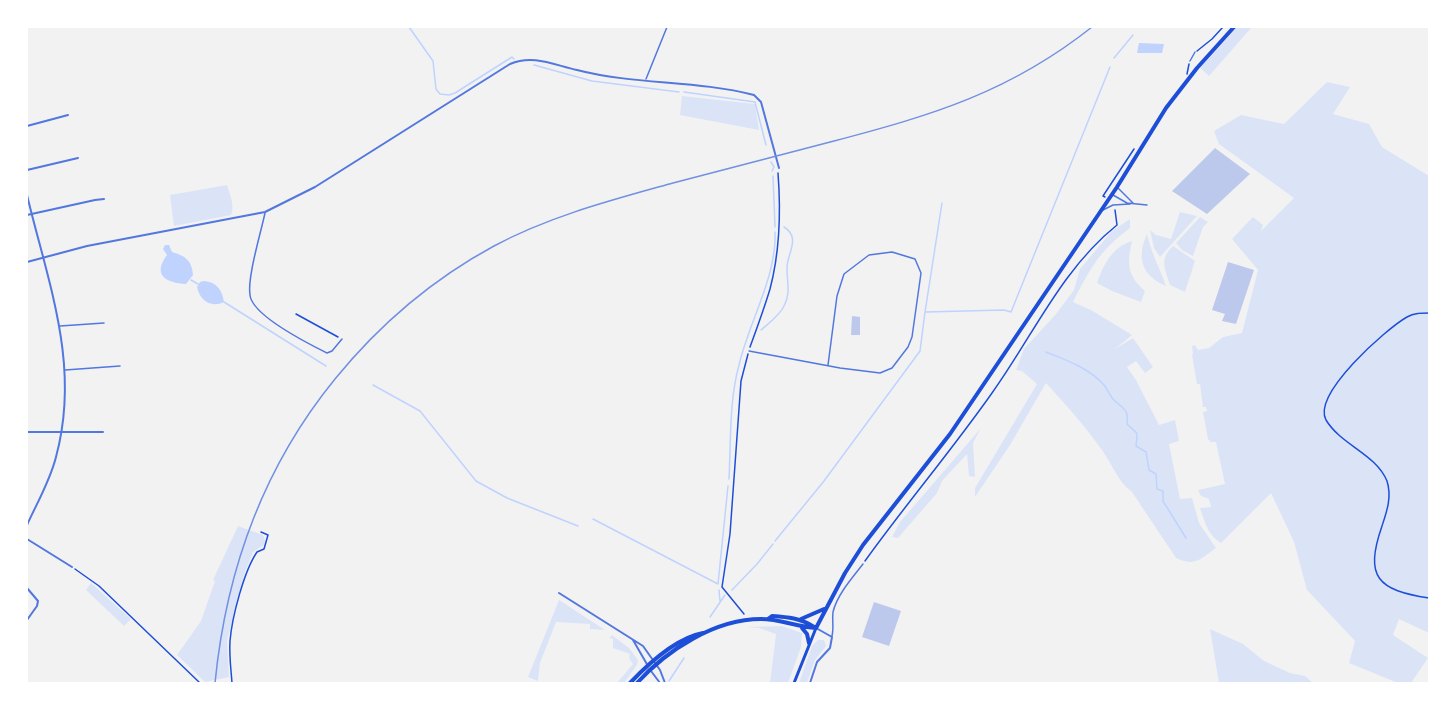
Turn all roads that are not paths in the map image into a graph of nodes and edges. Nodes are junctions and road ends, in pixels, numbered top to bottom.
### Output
1 (667, 27) edge
2 (1234, 27) edge
3 (1195, 52) dead end
4 (1190, 61) road end
5 (645, 81) junction
6 (68, 115) dead end
7 (27, 126) edge
8 (78, 158) dead end
9 (779, 168) dead end
10 (27, 170) edge
11 (1117, 188) junction
12 (27, 195) edge
13 (1112, 195) junction
14 (104, 200) dead end
15 (1134, 203) junction
16 (1147, 206) dead end
17 (265, 212) junction
18 (1101, 212) junction
19 (32, 214) junction
20 (27, 215) edge
21 (44, 257) junction
22 (27, 262) edge
23 (104, 323) dead end
24 (60, 326) junction
25 (342, 339) road end
26 (749, 351) road end
27 (828, 365) junction
28 (120, 366) dead end
29 (65, 370) junction
30 (62, 431) junction
31 (27, 432) edge
32 (103, 432) dead end
33 (27, 525) edge
34 (27, 539) edge
35 (863, 564) road end
36 (72, 567) road end
37 (27, 588) edge
38 (559, 593) dead end
39 (825, 609) junction
40 (767, 619) junction
41 (800, 620) junction
42 (27, 621) edge
43 (801, 627) junction
44 (816, 628) junction
45 (832, 637) junction
46 (633, 640) junction
47 (809, 644) junction
48 (655, 663) junction
49 (649, 668) junction
50 (630, 683) edge
51 (637, 683) edge
52 (660, 683) edge
53 (665, 683) edge
54 (794, 683) edge
55 (810, 683) edge

1 - 5 lane
2 - 11 main road
3 - 4 lane
5 - 9 street
5 - 17 street
6 - 7 street
8 - 10 street
11 - 13 main road
11 - 15 lane
12 - 19 street
13 - 15 lane
13 - 18 main road
14 - 19 street
15 - 16 lane
15 - 18 lane
17 - 21 street
17 - 25 lane
18 - 39 main road
19 - 20 street
19 - 21 street
21 - 22 street
21 - 24 street
23 - 24 lane
24 - 29 street
26 - 27 lane
27 - 27 lane
28 - 29 lane
29 - 30 street
30 - 31 street
30 - 32 street
30 - 33 street
34 - 36 street
35 - 45 lane
37 - 42 street
38 - 46 street
39 - 41 main road
39 - 44 main road
40 - 41 main road
40 - 43 main road
40 - 48 main road
41 - 44 main road
43 - 44 main road
43 - 47 main road
44 - 45 street
44 - 47 main road
45 - 55 street
46 - 48 street
46 - 49 street
47 - 54 main road
48 - 49 main road
48 - 53 street
49 - 50 main road
49 - 51 main road
49 - 52 street

